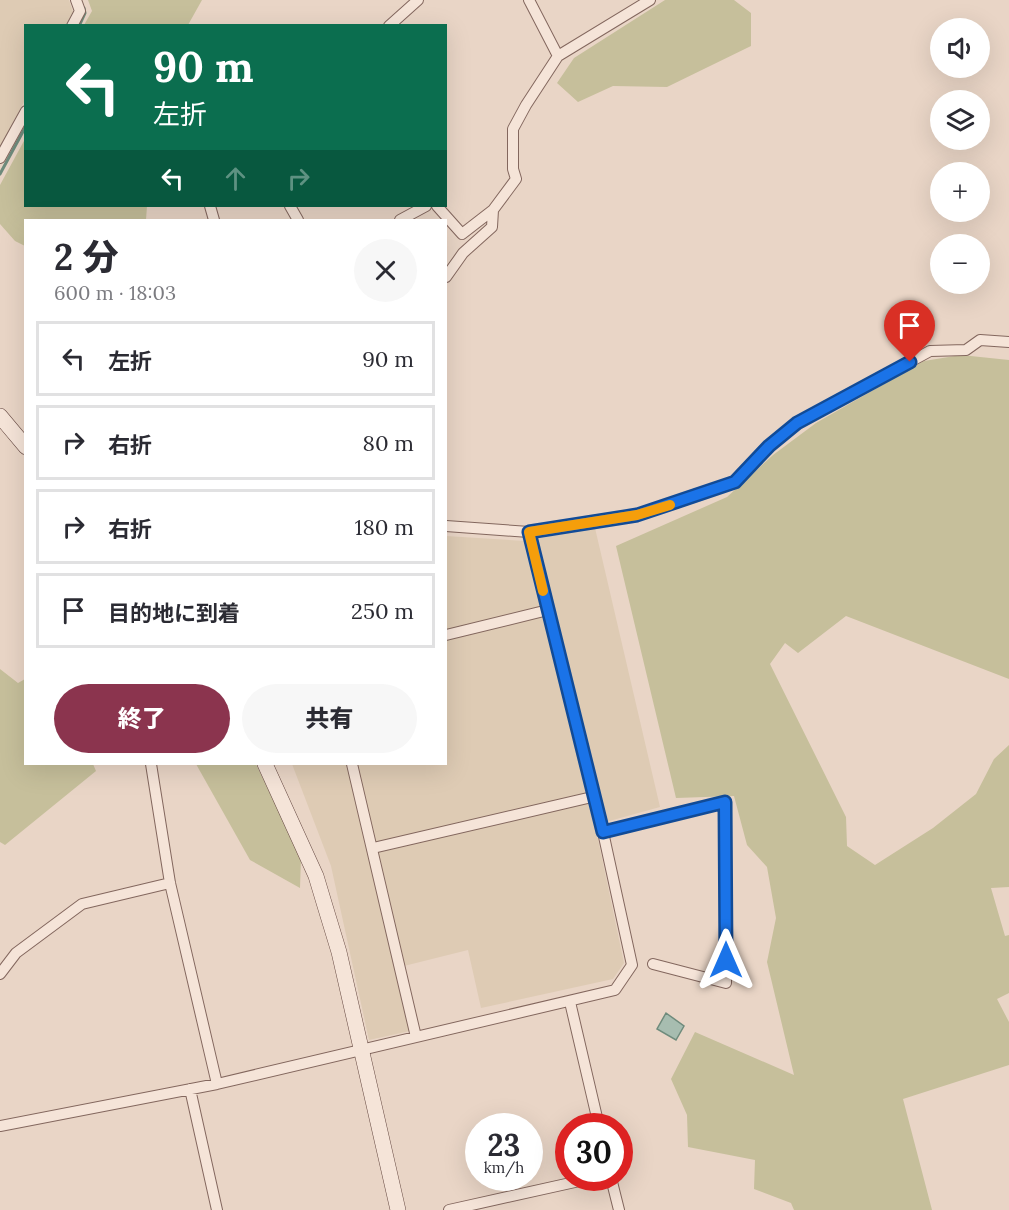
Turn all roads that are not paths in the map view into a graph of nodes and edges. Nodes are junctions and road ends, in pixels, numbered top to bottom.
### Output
1 (76, 0) edge
2 (418, 0) edge
3 (529, 0) edge
4 (650, 0) edge
5 (73, 24) edge
6 (391, 24) edge
7 (558, 56) junction
8 (24, 115) edge
9 (0, 158) edge
10 (424, 207) edge
11 (438, 207) edge
12 (493, 210) junction
13 (402, 219) edge
14 (447, 276) edge
15 (1009, 342) edge
16 (0, 416) edge
17 (24, 445) edge
18 (447, 526) edge
19 (529, 532) junction
20 (548, 610) junction
21 (447, 635) edge
22 (151, 765) edge
23 (265, 765) edge
24 (352, 765) edge
25 (592, 797) junction
26 (603, 832) junction
27 (373, 848) junction
28 (170, 883) junction
29 (653, 964) dead end
30 (0, 974) edge
31 (570, 1002) junction
32 (416, 1037) junction
33 (362, 1049) junction
34 (216, 1084) junction
35 (190, 1089) junction
36 (596, 1113) edge
37 (0, 1126) edge
38 (555, 1186) edge
39 (614, 1191) edge
40 (217, 1210) edge
41 (398, 1210) edge
42 (449, 1210) edge
43 (619, 1210) edge

1 - 5 street
2 - 6 street
3 - 7 street
4 - 7 street
7 - 12 street
8 - 9 street
10 - 13 street
11 - 12 street
12 - 14 street
15 - 19 street
16 - 17 street
18 - 19 street
19 - 20 street
20 - 21 street
20 - 25 street
22 - 28 street
23 - 33 street
24 - 27 street
25 - 26 street
25 - 27 street
26 - 29 street
26 - 31 street
27 - 32 street
28 - 30 street
28 - 34 street
31 - 32 street
31 - 36 street
32 - 33 street
33 - 34 street
33 - 41 street
34 - 35 street
35 - 37 street
35 - 40 street
38 - 42 street
39 - 43 street

